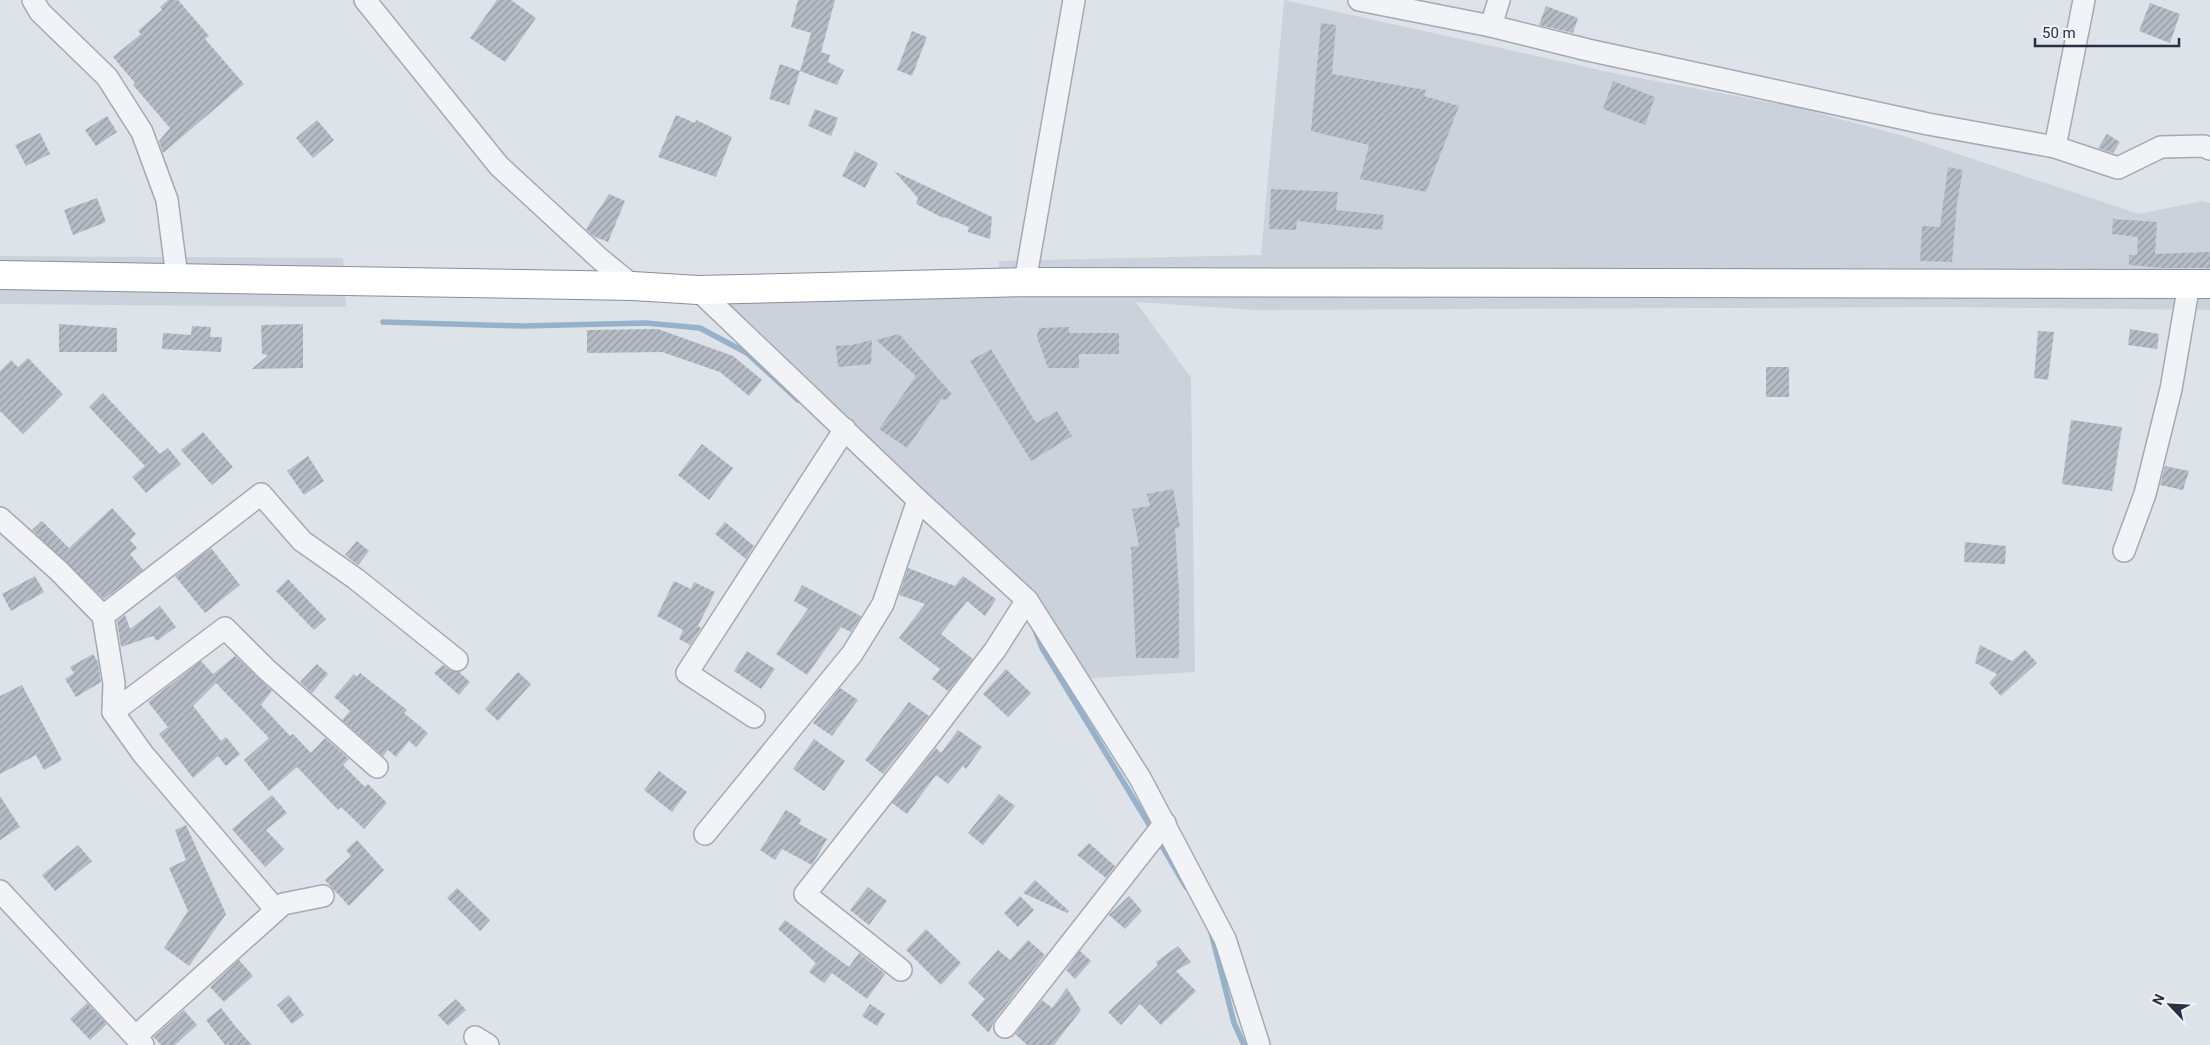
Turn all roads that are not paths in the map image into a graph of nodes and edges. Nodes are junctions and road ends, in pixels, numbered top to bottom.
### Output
1 (33, 0) edge
2 (365, 0) edge
3 (1074, 0) edge
4 (1360, 0) edge
5 (1499, 0) edge
6 (2084, 0) edge
7 (1491, 26) junction
8 (2055, 147) junction
9 (2210, 149) edge
10 (0, 275) edge
11 (177, 277) junction
12 (1025, 282) junction
13 (2199, 284) edge
14 (633, 286) junction
15 (698, 290) junction
16 (845, 429) junction
17 (918, 500) junction
18 (0, 518) edge
19 (2124, 551) dead end
20 (1028, 600) junction
21 (103, 616) junction
22 (457, 660) dead end
23 (113, 712) junction
24 (754, 717) dead end
25 (377, 767) dead end
26 (1165, 823) junction
27 (705, 834) dead end
28 (0, 891) edge
29 (323, 896) dead end
30 (276, 910) junction
31 (901, 970) dead end
32 (1005, 1027) dead end
33 (139, 1041) edge
34 (1259, 1045) edge

1 - 11 street
2 - 14 street
3 - 12 street
4 - 7 street
5 - 7 street
6 - 8 street
7 - 8 street
8 - 9 street
10 - 11 highway
11 - 14 highway
12 - 13 highway
12 - 15 highway
13 - 19 street
14 - 15 highway
15 - 16 street
16 - 17 street
16 - 24 street
17 - 20 street
17 - 27 street
18 - 21 street
20 - 26 street
20 - 31 street
21 - 22 street
21 - 23 street
23 - 25 street
23 - 30 street
26 - 32 street
26 - 34 street
28 - 33 street
29 - 30 street
30 - 33 street

